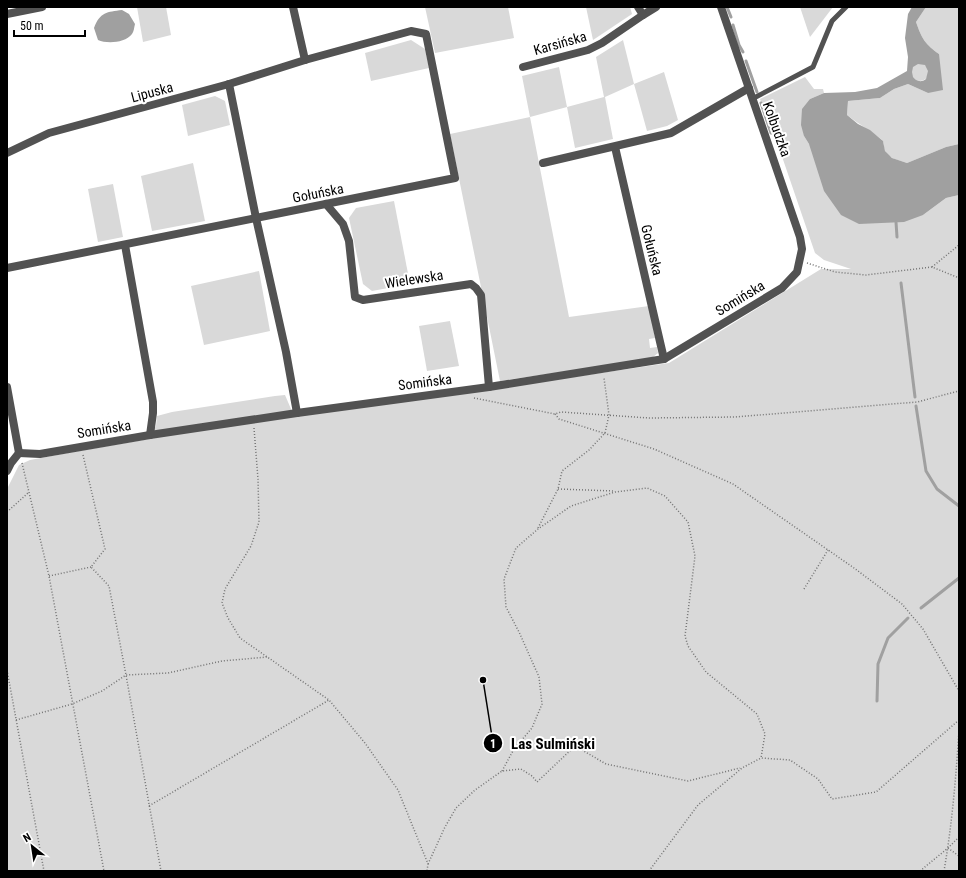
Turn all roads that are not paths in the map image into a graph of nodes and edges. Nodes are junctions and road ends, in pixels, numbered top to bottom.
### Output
1 (42, 7) edge
2 (293, 7) edge
3 (638, 7) edge
4 (656, 7) edge
5 (721, 7) edge
6 (846, 7) edge
7 (7, 14) edge
8 (643, 15) junction
9 (305, 60) junction
10 (523, 67) dead end
11 (229, 84) junction
12 (749, 88) junction
13 (752, 99) junction
14 (615, 147) junction
15 (7, 153) edge
16 (543, 164) dead end
17 (455, 178) joint
18 (326, 204) junction
19 (256, 218) junction
20 (125, 245) junction
21 (801, 261) joint
22 (7, 268) edge
23 (664, 358) junction
24 (7, 387) edge
25 (489, 387) junction
26 (297, 413) junction
27 (150, 435) junction
28 (19, 453) junction
29 (7, 471) edge

1 - 7 street
2 - 9 street
3 - 8 street
4 - 8 street, Karsińska
5 - 12 street, Kolbudzka
6 - 13 lane
8 - 10 street, Karsińska
9 - 11 street, Lipuska
9 - 17 street, Lipuska
11 - 15 street, Lipuska
11 - 19 street
12 - 13 street, Kolbudzka
12 - 14 street
13 - 21 street, Kolbudzka
14 - 16 street
14 - 23 street, Gołuńska
17 - 18 street, Gołuńska
18 - 19 street, Gołuńska
18 - 25 street, Wielewska
19 - 20 street, Gołuńska
19 - 26 street
20 - 22 street, Gołuńska
20 - 27 street
21 - 23 street, Somińska
23 - 25 street, Somińska
24 - 28 street
25 - 26 street, Somińska
26 - 27 street, Somińska
27 - 28 street, Somińska
28 - 29 street

